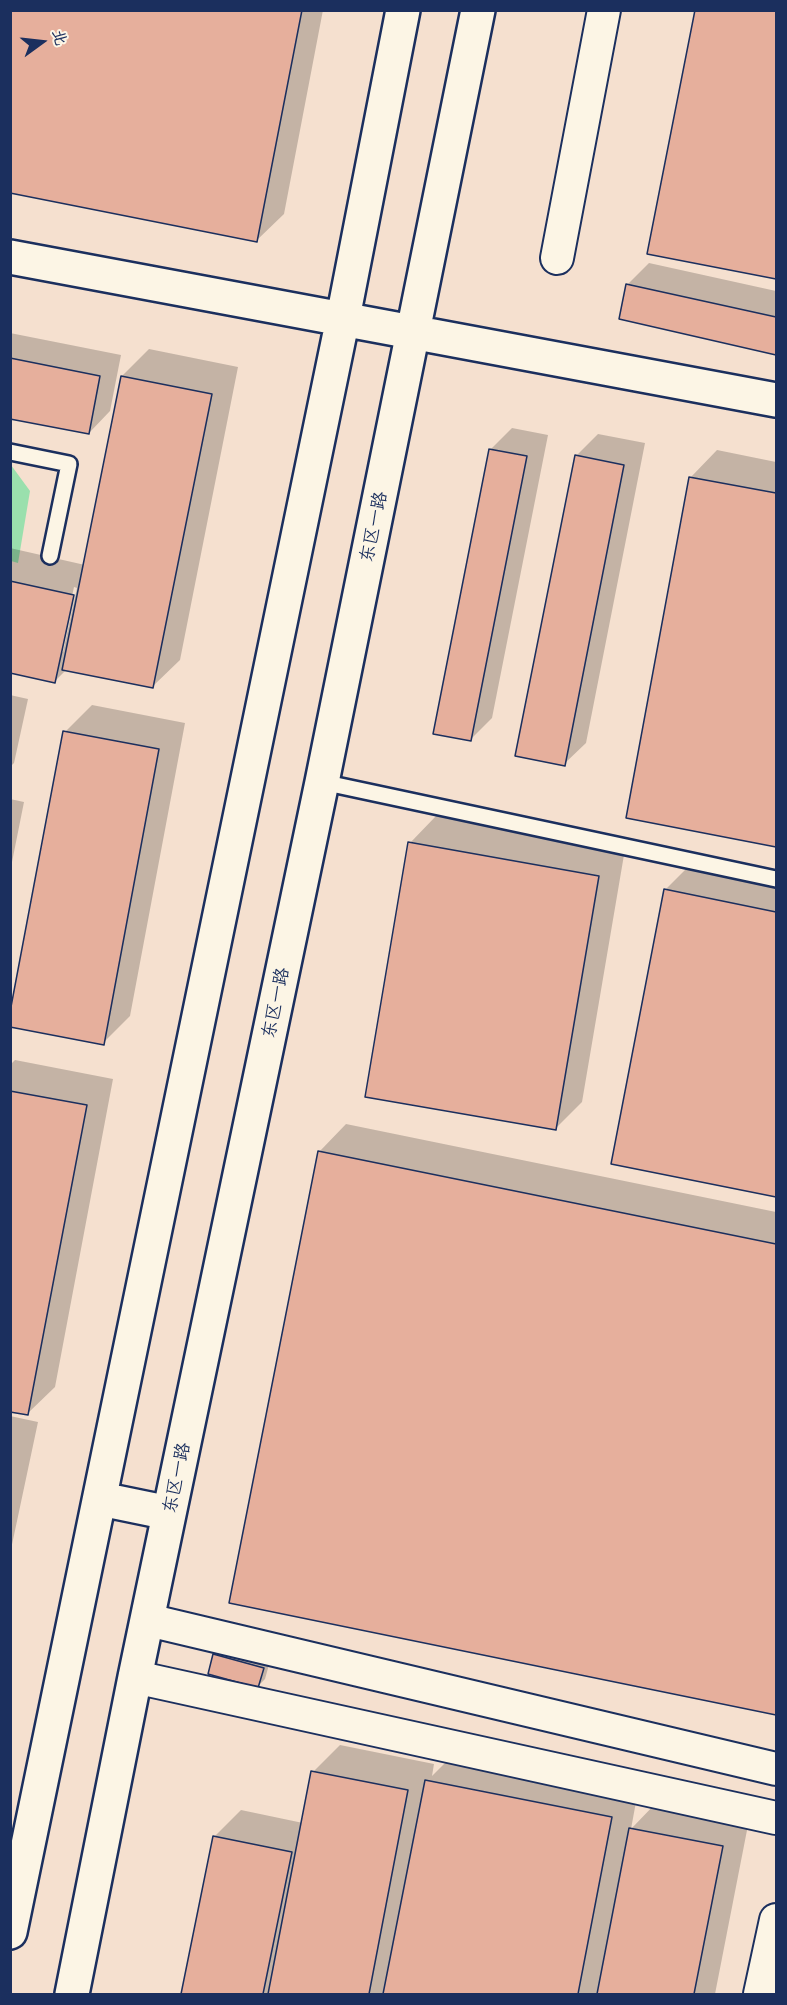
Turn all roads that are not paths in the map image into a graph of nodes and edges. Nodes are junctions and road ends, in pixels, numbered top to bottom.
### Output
1 (403, 10) edge
2 (478, 10) edge
3 (603, 10) edge
4 (10, 257) edge
5 (557, 258) dead end
6 (343, 318) junction
7 (414, 331) junction
8 (777, 399) edge
9 (10, 452) edge
10 (50, 556) dead end
11 (322, 782) junction
12 (777, 879) edge
13 (101, 1499) junction
14 (169, 1513) junction
15 (148, 1620) junction
16 (135, 1677) junction
17 (777, 1769) edge
18 (777, 1818) edge
19 (777, 1920) edge
20 (10, 1932) edge
21 (72, 1995) edge
22 (759, 1995) edge

1 - 6 main road
2 - 7 main road, 东区一路
3 - 5 street
4 - 6 main road
6 - 7 main road
6 - 13 main road
7 - 8 main road
7 - 11 main road, 东区一路
9 - 10 lane
11 - 12 lane
11 - 14 main road, 东区一路
13 - 14 main road
13 - 20 main road
14 - 15 main road, 东区一路
15 - 16 main road, 东区一路
15 - 17 street
16 - 18 street
16 - 21 main road, 东区一路
19 - 22 street

